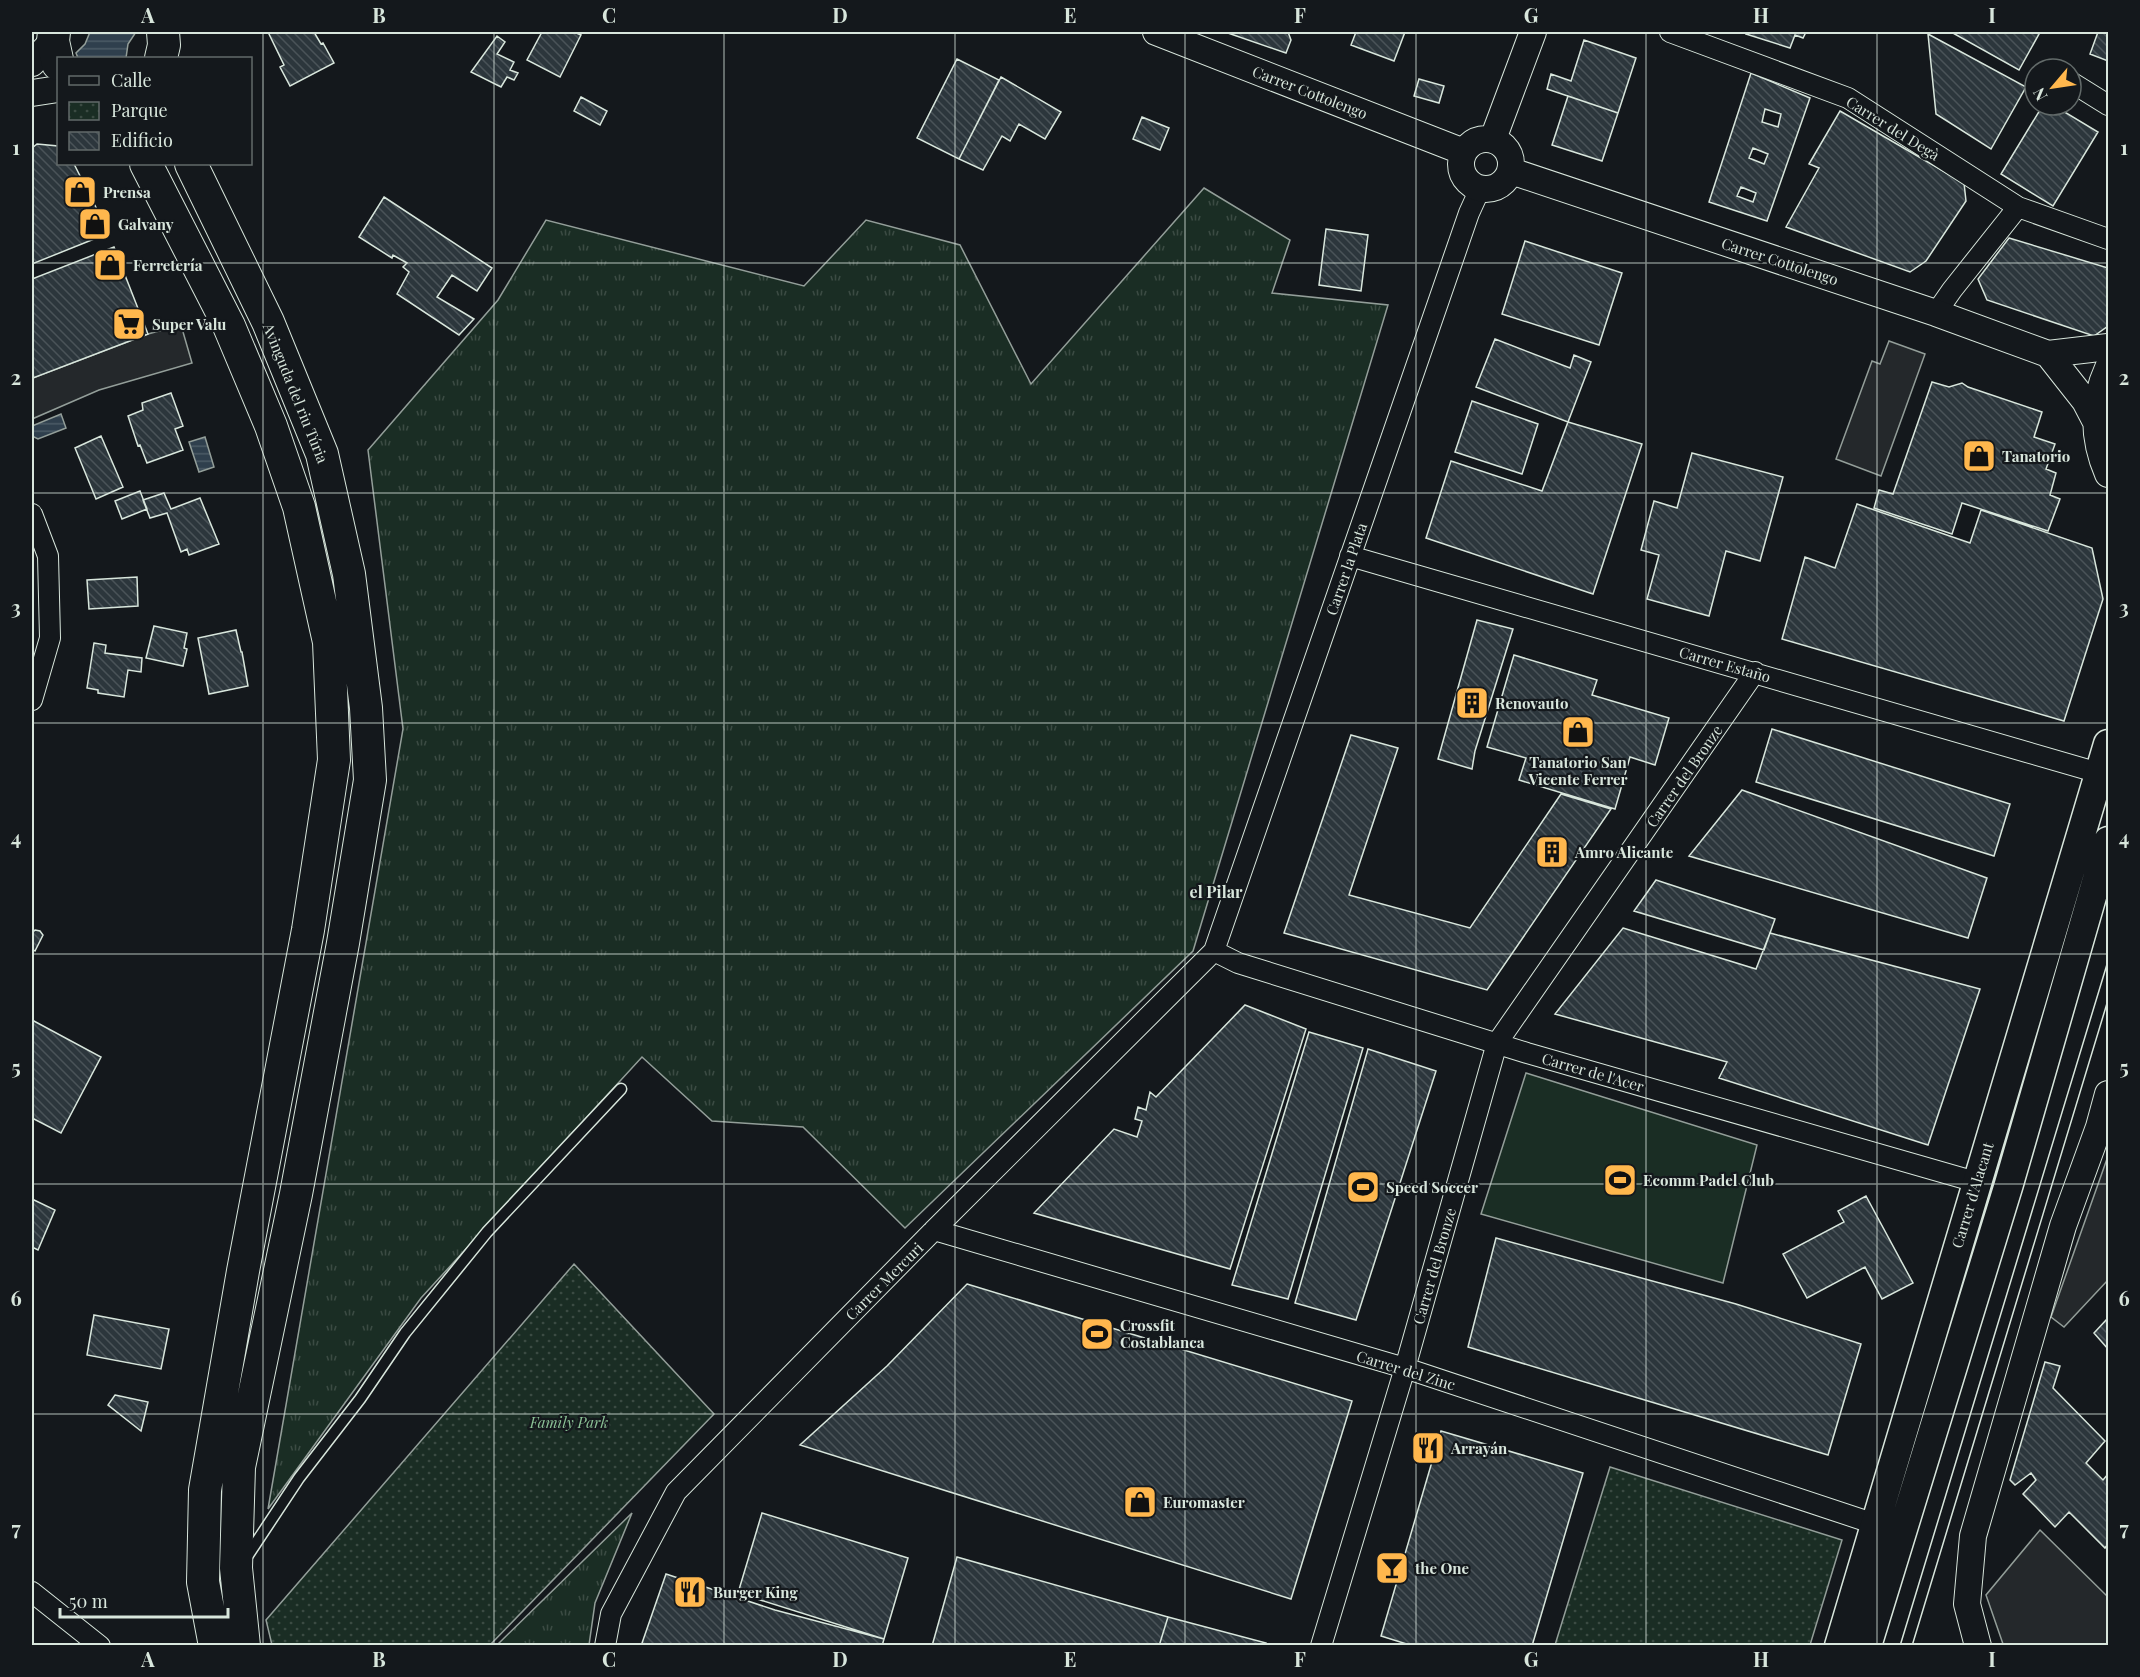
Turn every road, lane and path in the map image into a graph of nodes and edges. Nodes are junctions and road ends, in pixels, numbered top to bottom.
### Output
1 (1156, 32) edge
2 (1533, 32) edge
3 (1670, 32) edge
4 (57, 89) edge
5 (2083, 89) edge
6 (32, 93) edge
7 (2109, 105) edge
8 (1493, 139) junction
9 (1464, 152) junction
10 (147, 165) edge
11 (191, 165) edge
12 (1511, 171) junction
13 (1480, 189) junction
14 (2018, 207) junction
15 (2109, 239) edge
16 (1936, 313) junction
17 (2109, 347) edge
18 (2048, 354) junction
19 (2109, 368) edge
20 (2097, 424) junction
21 (2109, 474) edge
22 (32, 514) edge
23 (1350, 556) junction
24 (1755, 672) junction
25 (32, 700) edge
26 (2109, 744) edge
27 (2099, 773) junction
28 (2109, 841) edge
29 (1214, 951) junction
30 (1497, 1043) junction
31 (621, 1089) dead end
32 (2109, 1094) edge
33 (1976, 1182) junction
34 (934, 1230) junction
35 (1405, 1368) junction
36 (1875, 1524) junction
37 (237, 1573) junction
38 (32, 1592) edge
39 (100, 1646) edge
40 (215, 1646) edge
41 (244, 1646) edge
42 (605, 1646) edge
43 (1321, 1646) edge
44 (1839, 1646) edge
45 (1867, 1646) edge
46 (1978, 1646) edge

1 - 9 street, Carrer Cottolengo
2 - 8 street
3 - 14 street, Carrer del Degà
4 - 6 street
5 - 7 street
8 - 9 street
8 - 12 street
9 - 13 street
10 - 40 main road
11 - 37 main road, Avinguda del riu Túria
12 - 13 street
12 - 16 street, Carrer Cottolengo
13 - 23 street, Carrer la Plata
14 - 15 street, Carrer del Degà
14 - 16 street
16 - 18 street, Carrer Cottolengo
17 - 18 street
18 - 20 street
19 - 20 street
20 - 21 street
22 - 25 street
23 - 24 street, Carrer Estaño
23 - 29 street, Carrer la Plata
24 - 27 street, Carrer Estaño
24 - 30 street, Carrer del Bronze
26 - 27 main road, Carrer d'Alacant
27 - 33 main road, Carrer d'Alacant
28 - 45 main road
29 - 30 street, Carrer de l'Acer
29 - 34 street, Carrer Mercuri
30 - 33 street, Carrer de l'Acer
30 - 35 street, Carrer del Bronze
31 - 37 lane
32 - 46 street
33 - 36 main road, Carrer d'Alacant
34 - 35 street, Carrer del Zinc
34 - 42 street, Carrer Mercuri
35 - 36 street, Carrer del Zinc
35 - 43 street, Carrer del Bronze
36 - 44 main road, Carrer d'Alacant
37 - 41 main road, Avinguda del riu Túria
38 - 39 street

